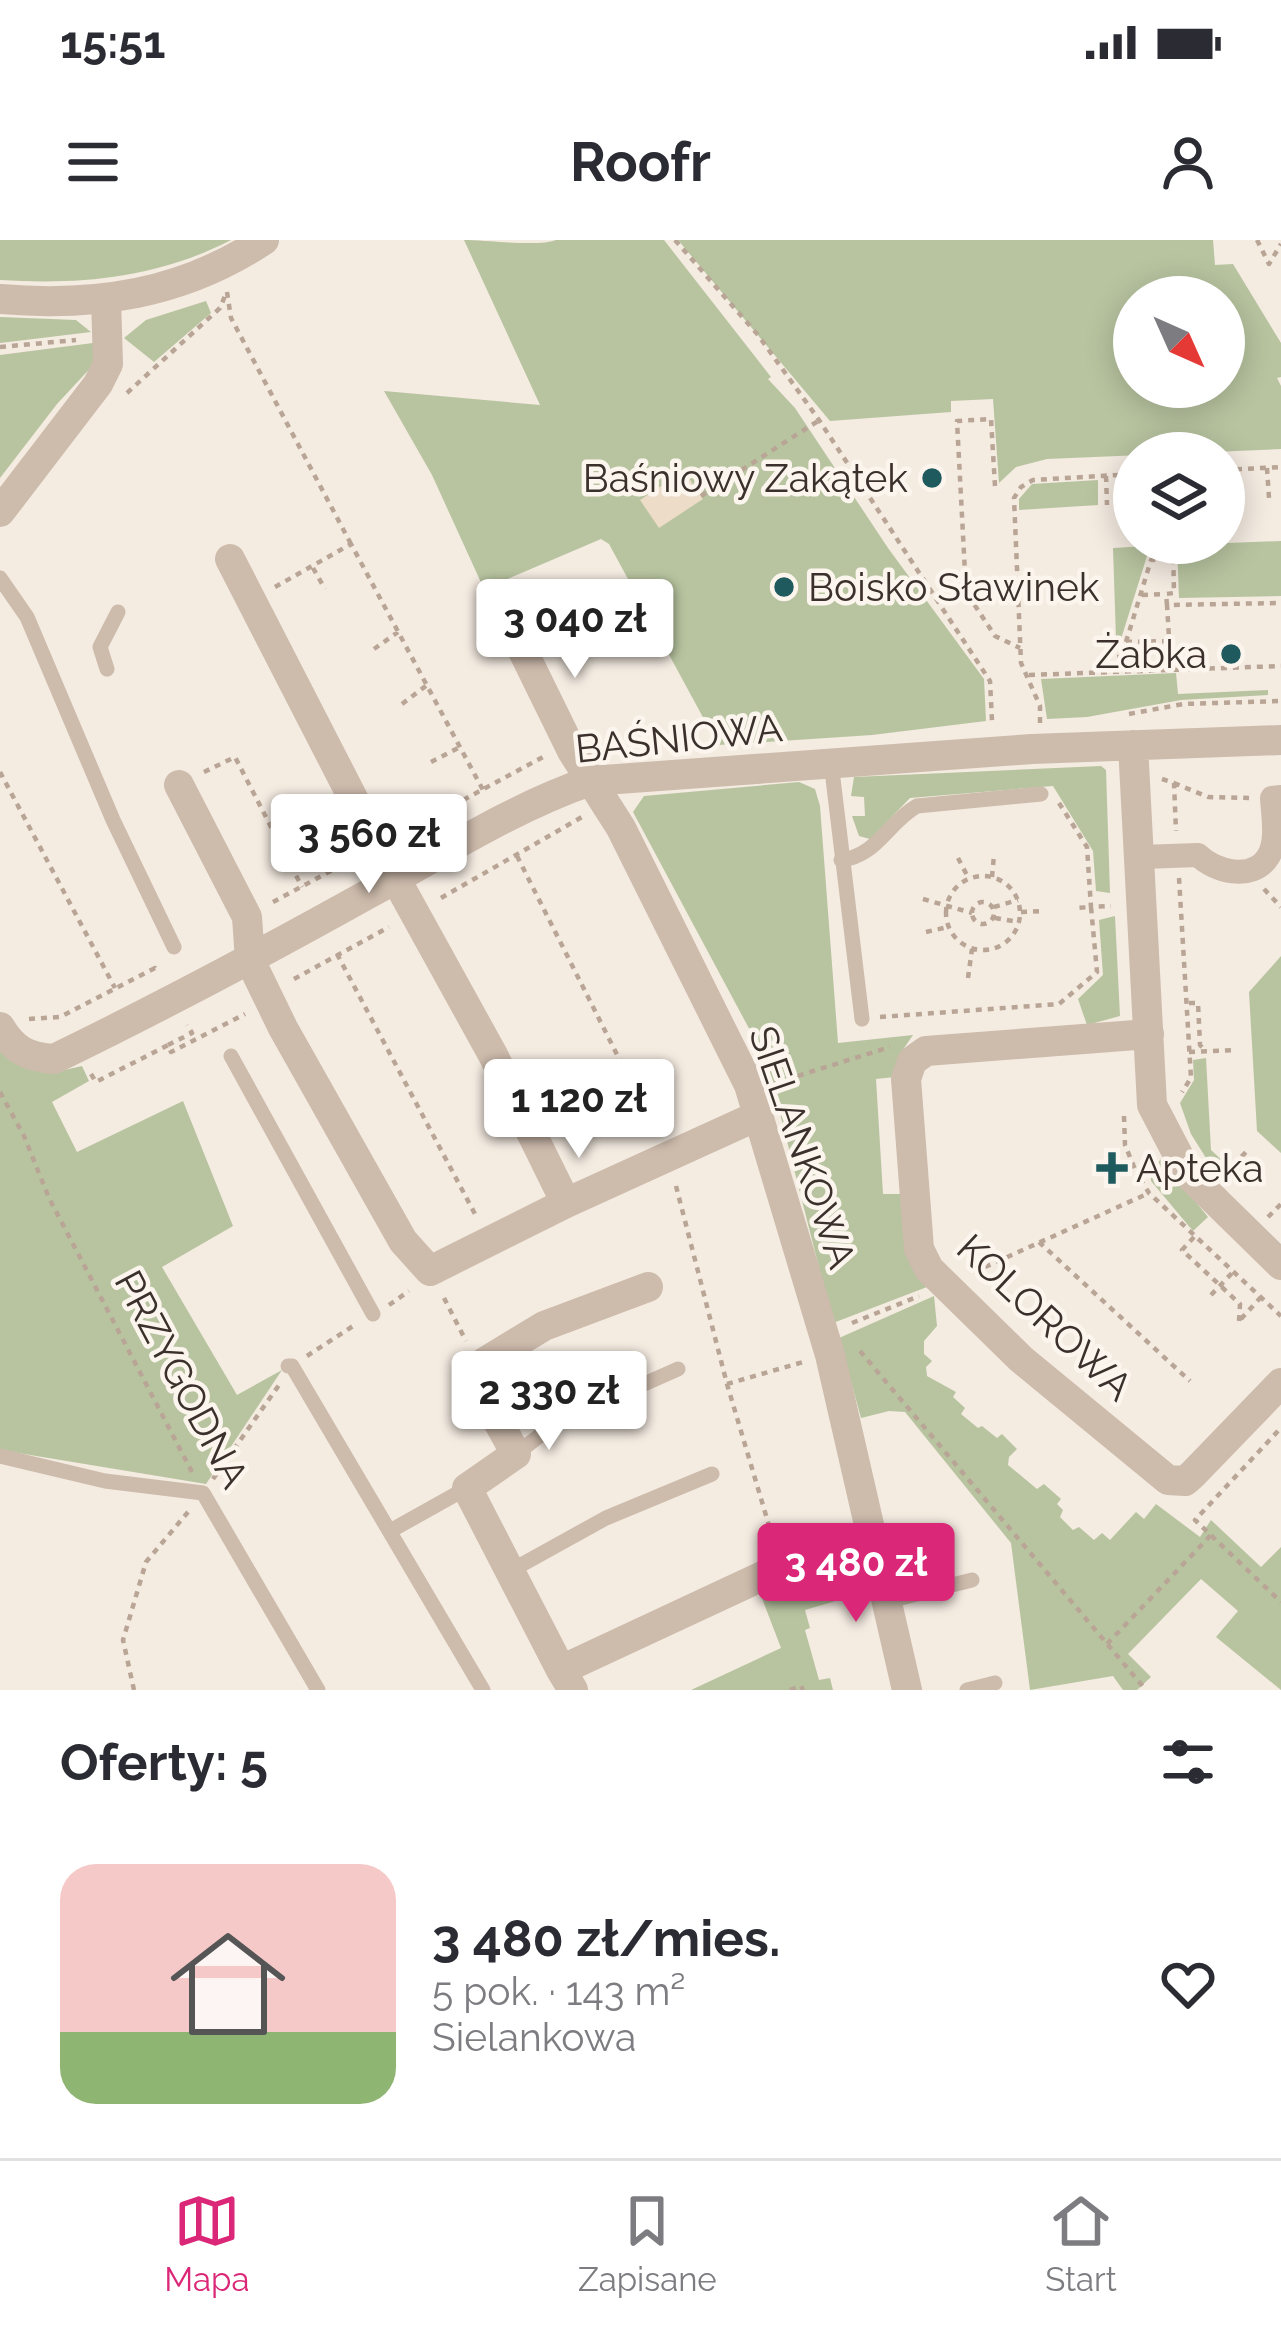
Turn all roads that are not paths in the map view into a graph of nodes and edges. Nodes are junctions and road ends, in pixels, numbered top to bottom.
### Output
1 (264, 240) edge
2 (0, 299) edge
3 (106, 299) junction
4 (0, 512) edge
5 (230, 559) dead end
6 (0, 578) edge
7 (517, 595) dead end
8 (118, 612) dead end
9 (107, 668) dead end
10 (1281, 740) edge
11 (1133, 746) junction
12 (831, 761) junction
13 (590, 781) junction
14 (179, 785) road end
15 (1041, 794) road end
16 (1277, 798) edge
17 (1142, 857) junction
18 (841, 860) junction
19 (397, 878) junction
20 (174, 946) dead end
21 (250, 960) junction
22 (862, 1019) road end
23 (0, 1027) edge
24 (1149, 1034) junction
25 (231, 1056) dead end
26 (758, 1116) junction
27 (566, 1203) junction
28 (1281, 1265) edge
29 (648, 1287) dead end
30 (373, 1313) dead end
31 (288, 1366) dead end
32 (678, 1369) dead end
33 (1281, 1383) edge
34 (516, 1454) junction
35 (0, 1456) edge
36 (712, 1474) dead end
37 (467, 1487) junction
38 (390, 1531) junction
39 (876, 1545) junction
40 (512, 1570) junction
41 (972, 1580) dead end
42 (885, 1602) junction
43 (567, 1680) edge
44 (995, 1683) dead end
45 (318, 1690) edge
46 (483, 1690) edge
47 (908, 1690) edge
48 (967, 1690) edge

1 - 3 street
2 - 3 street
3 - 4 street
5 - 19 street
6 - 20 lane
7 - 13 street, SIELANKOWA
8 - 9 lane
10 - 11 street, BAŚNIOWA
11 - 12 street, BAŚNIOWA
11 - 17 street
12 - 13 street, BAŚNIOWA
12 - 18 lane
13 - 19 street, BAŚNIOWA
13 - 26 street, SIELANKOWA
14 - 21 street
15 - 18 lane
16 - 17 street
17 - 24 street
18 - 22 lane
19 - 21 street, BAŚNIOWA
19 - 27 street
21 - 23 street, BAŚNIOWA
21 - 27 street
24 - 28 street
24 - 33 street, KOLOROWA
25 - 30 lane
26 - 27 street
26 - 39 street, SIELANKOWA
29 - 34 street
31 - 38 lane
32 - 34 lane
34 - 37 street
35 - 45 lane, PRZYGODNA
36 - 40 lane
37 - 38 lane
37 - 40 street
38 - 46 lane
39 - 42 street, SIELANKOWA
39 - 43 street
40 - 43 street
41 - 42 lane
42 - 47 street, SIELANKOWA
44 - 48 lane

